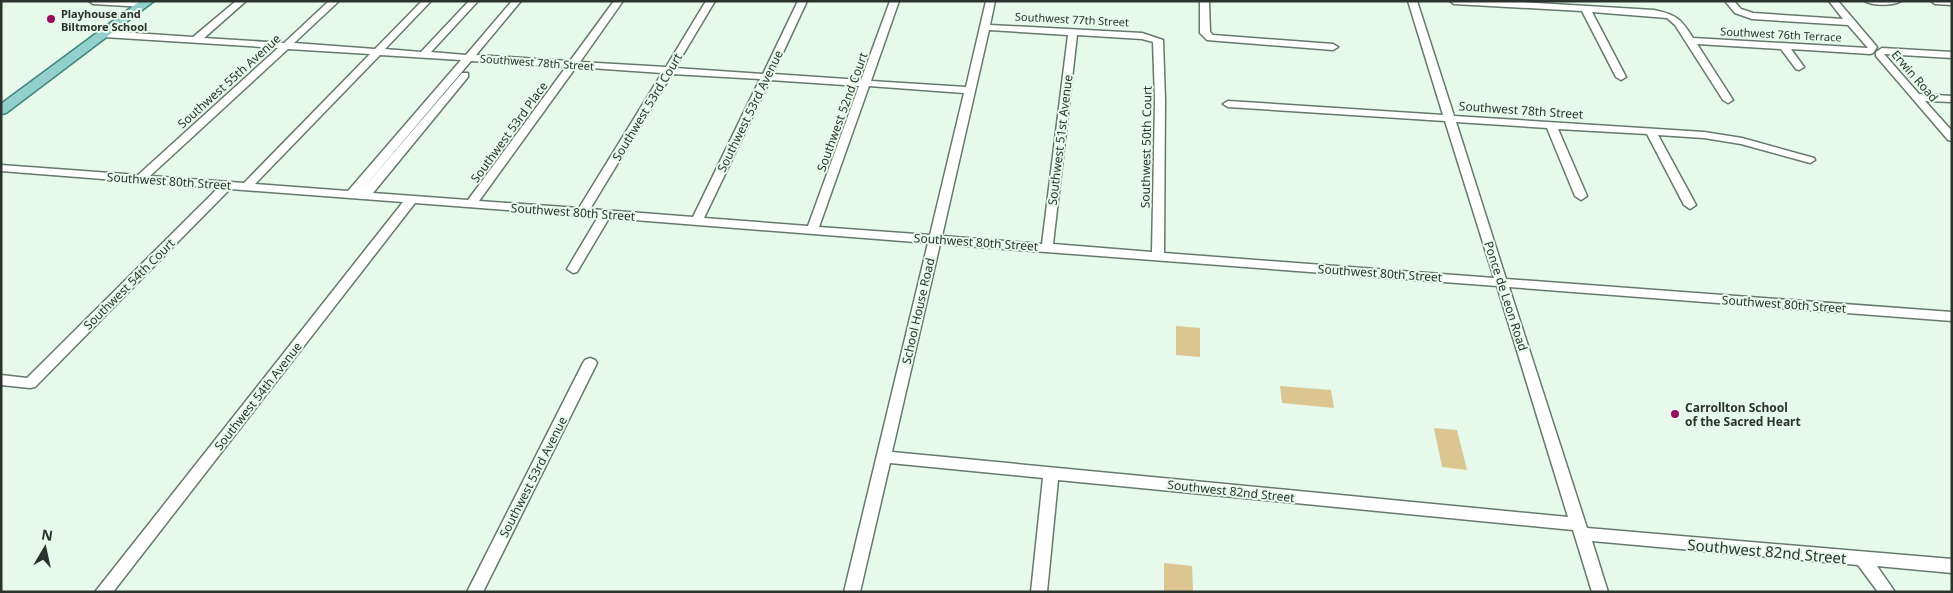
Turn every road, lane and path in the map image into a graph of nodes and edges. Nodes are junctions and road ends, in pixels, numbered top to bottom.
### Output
1 (93, 1) edge
2 (242, 1) edge
3 (335, 1) edge
4 (427, 1) edge
5 (474, 1) edge
6 (517, 1) edge
7 (528, 1) edge
8 (619, 1) edge
9 (711, 1) edge
10 (803, 1) edge
11 (895, 1) edge
12 (991, 1) edge
13 (1204, 1) edge
14 (1412, 1) edge
15 (1454, 1) edge
16 (1729, 1) edge
17 (1832, 1) edge
18 (1869, 1) edge
19 (1897, 1) edge
20 (1935, 1) edge
21 (1952, 2) edge
22 (146, 3) edge
23 (1584, 8) junction
24 (1850, 22) junction
25 (985, 27) junction
26 (1073, 32) junction
27 (104, 34) junction
28 (1156, 39) joint
29 (195, 40) junction
30 (1690, 41) junction
31 (286, 46) junction
32 (1784, 46) junction
33 (1333, 47) dead end
34 (378, 51) junction
35 (427, 51) junction
36 (1876, 51) junction
37 (1952, 55) edge
38 (474, 58) junction
39 (574, 64) junction
40 (1799, 67) dead end
41 (669, 70) junction
42 (767, 76) junction
43 (1621, 77) dead end
44 (865, 83) junction
45 (970, 90) junction
46 (1916, 97) junction
47 (1952, 99) edge
48 (1728, 100) dead end
49 (1228, 104) dead end
50 (1, 110) edge
51 (1450, 118) junction
52 (1551, 124) junction
53 (1652, 132) junction
54 (1952, 138) edge
55 (1810, 160) dead end
56 (1, 168) edge
57 (140, 179) junction
58 (227, 186) junction
59 (246, 187) junction
60 (351, 195) junction
61 (364, 196) junction
62 (1581, 196) dead end
63 (412, 199) junction
64 (471, 204) junction
65 (1690, 205) dead end
66 (583, 212) junction
67 (606, 214) junction
68 (697, 221) junction
69 (812, 230) junction
70 (935, 239) junction
71 (1047, 248) junction
72 (1158, 256) junction
73 (573, 269) dead end
74 (1502, 282) junction
75 (1952, 317) edge
76 (590, 362) dead end
77 (1, 380) edge
78 (884, 457) junction
79 (1051, 473) junction
80 (1580, 529) junction
81 (1863, 559) junction
82 (1952, 566) edge
83 (102, 592) edge
84 (475, 592) edge
85 (852, 592) edge
86 (1039, 592) edge
87 (1600, 592) edge
88 (1887, 592) edge

1 - 22 street
2 - 29 street
3 - 31 street, Southwest 55th Avenue
4 - 34 street
5 - 35 street
6 - 38 street
7 - 38 street
8 - 39 street, Southwest 53rd Place
9 - 41 street, Southwest 53rd Court
10 - 42 street, Southwest 53rd Avenue
11 - 44 street, Southwest 52nd Court
12 - 25 street, School House Road
13 - 33 street
14 - 51 street, Ponce de Leon Road
15 - 23 street
16 - 24 street
17 - 24 street, Erwin Road
18 - 19 street
20 - 21 street
22 - 27 main road
23 - 30 street
23 - 43 street
24 - 36 street, Erwin Road
25 - 26 street, Southwest 77th Street
25 - 45 street, School House Road
26 - 28 street, Southwest 77th Street
26 - 71 street, Southwest 51st Avenue
27 - 29 street, Southwest 78th Street
27 - 50 main road
28 - 72 street, Southwest 50th Court
29 - 31 street, Southwest 78th Street
30 - 32 street, Southwest 76th Terrace
30 - 48 street
31 - 34 street, Southwest 78th Street
31 - 57 street, Southwest 55th Avenue
32 - 36 street, Southwest 76th Terrace
32 - 40 street
34 - 35 street, Southwest 78th Street
34 - 59 street
35 - 38 street, Southwest 78th Street
36 - 37 street, Southwest 76th Terrace
36 - 46 street, Erwin Road
38 - 39 street, Southwest 78th Street
38 - 60 street
38 - 61 street
39 - 41 street, Southwest 78th Street
39 - 64 street, Southwest 53rd Place
41 - 42 street, Southwest 78th Street
41 - 66 street, Southwest 53rd Court
42 - 44 street, Southwest 78th Street
42 - 68 street, Southwest 53rd Avenue
44 - 45 street, Southwest 78th Street
44 - 69 street, Southwest 52nd Court
45 - 70 street, School House Road
46 - 47 street
46 - 54 street, Erwin Road
49 - 51 street, Southwest 78th Street
51 - 52 street, Southwest 78th Street
51 - 74 street, Ponce de Leon Road
52 - 53 street, Southwest 78th Street
52 - 62 street
53 - 55 street, Southwest 78th Street
53 - 65 street
56 - 57 street, Southwest 80th Street
57 - 58 street, Southwest 80th Street
58 - 59 street, Southwest 80th Street
58 - 77 street, Southwest 54th Court
59 - 60 street, Southwest 80th Street
60 - 61 street, Southwest 80th Street
61 - 63 street, Southwest 80th Street
63 - 64 street, Southwest 80th Street
63 - 83 street, Southwest 54th Avenue
64 - 66 street, Southwest 80th Street
66 - 67 street, Southwest 80th Street
67 - 68 street, Southwest 80th Street
67 - 73 street
68 - 69 street, Southwest 80th Street
69 - 70 street, Southwest 80th Street
70 - 71 street, Southwest 80th Street
70 - 78 street, School House Road
71 - 72 street, Southwest 80th Street
72 - 74 street, Southwest 80th Street
74 - 75 street, Southwest 80th Street
74 - 80 street, Ponce de Leon Road
76 - 84 street, Southwest 53rd Avenue
78 - 79 street, Southwest 82nd Street
78 - 85 street, School House Road
79 - 80 street, Southwest 82nd Street
79 - 86 street
80 - 81 street, Southwest 82nd Street
80 - 87 street, Ponce de Leon Road
81 - 82 street, Southwest 82nd Street
81 - 88 street

